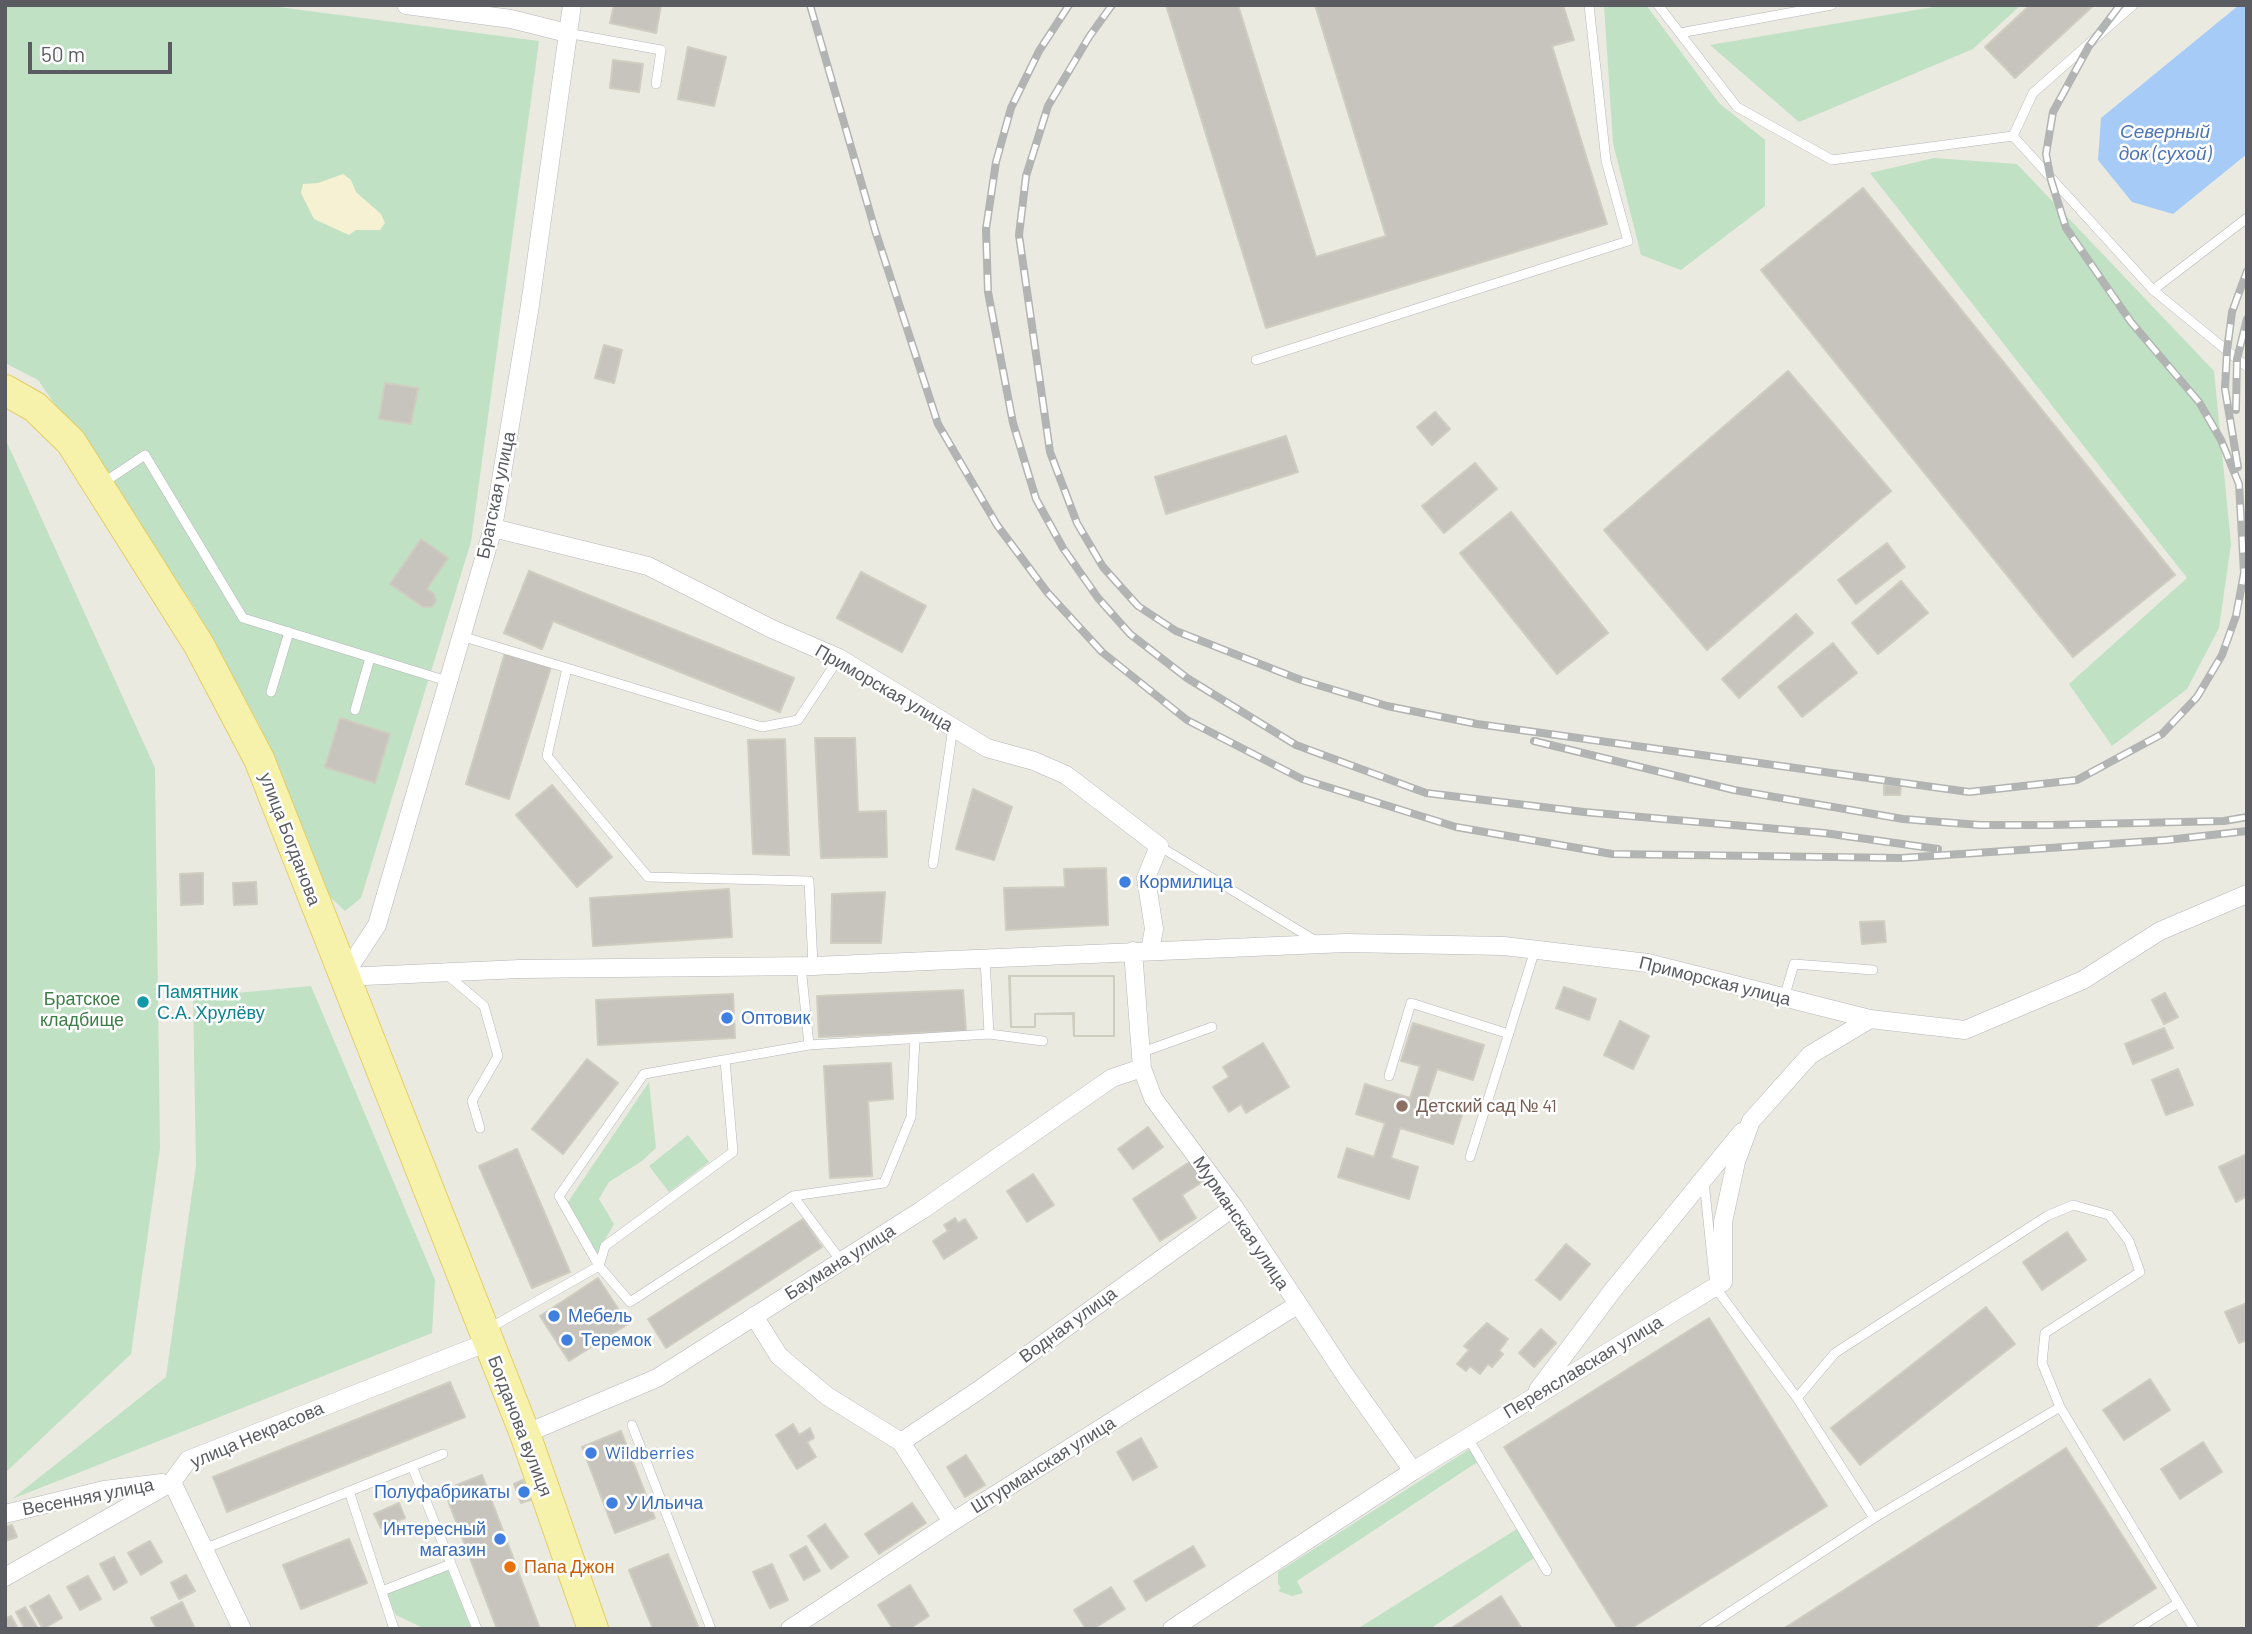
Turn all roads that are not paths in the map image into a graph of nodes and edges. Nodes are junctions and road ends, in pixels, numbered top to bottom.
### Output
1 (406, 5) edge
2 (572, 5) edge
3 (1590, 5) edge
4 (1658, 5) edge
5 (1832, 5) edge
6 (2133, 5) edge
7 (567, 33) junction
8 (1680, 33) junction
9 (656, 84) dead end
10 (2013, 135) junction
11 (2247, 218) edge
12 (2153, 290) junction
13 (1256, 360) dead end
14 (2247, 367) edge
15 (5, 390) edge
16 (99, 486) junction
17 (493, 528) junction
18 (289, 632) junction
19 (459, 636) junction
20 (370, 658) junction
21 (839, 658) junction
22 (567, 668) junction
23 (447, 681) junction
24 (271, 692) dead end
25 (355, 710) dead end
26 (953, 727) junction
27 (1159, 846) junction
28 (933, 864) dead end
29 (2247, 894) edge
30 (1322, 945) junction
31 (1141, 950) junction
32 (1535, 950) junction
33 (985, 959) junction
34 (807, 966) junction
35 (1873, 970) dead end
36 (445, 972) junction
37 (343, 977) junction
38 (1784, 998) junction
39 (1870, 1020) junction
40 (1212, 1027) dead end
41 (989, 1034) junction
42 (1510, 1034) junction
43 (915, 1038) junction
44 (1043, 1041) dead end
45 (809, 1045) junction
46 (725, 1060) junction
47 (1141, 1061) junction
48 (1389, 1076) dead end
49 (1751, 1121) junction
50 (481, 1128) dead end
51 (1469, 1157) dead end
52 (1704, 1179) junction
53 (793, 1196) junction
54 (1234, 1207) junction
55 (841, 1261) junction
56 (599, 1266) junction
57 (1715, 1287) junction
58 (1297, 1305) junction
59 (754, 1316) junction
60 (486, 1337) junction
61 (1797, 1398) junction
62 (1531, 1399) junction
63 (2060, 1407) junction
64 (632, 1425) dead end
65 (525, 1434) junction
66 (1468, 1437) junction
67 (901, 1442) junction
68 (443, 1454) dead end
69 (412, 1466) junction
70 (1413, 1471) junction
71 (172, 1482) junction
72 (349, 1491) junction
73 (5, 1514) edge
74 (1874, 1518) junction
75 (952, 1522) junction
76 (204, 1549) junction
77 (451, 1564) junction
78 (1547, 1571) dead end
79 (5, 1577) edge
80 (382, 1591) junction
81 (2178, 1603) junction
82 (242, 1629) edge
83 (394, 1629) edge
84 (477, 1629) edge
85 (593, 1629) edge
86 (711, 1629) edge
87 (790, 1629) edge
88 (1172, 1629) edge
89 (1704, 1629) edge
90 (2137, 1629) edge
91 (2194, 1629) edge

1 - 7 street
2 - 7 street, Братская улица
3 - 13 lane
4 - 8 lane
5 - 8 lane
6 - 10 lane
7 - 9 lane
7 - 17 street, Братская улица
8 - 10 lane
10 - 12 lane
11 - 12 lane
12 - 14 lane
15 - 16 main road, улица Богданова
16 - 18 lane
16 - 37 main road, улица Богданова
17 - 19 street, Братская улица
17 - 21 street, Приморская улица
18 - 20 lane
18 - 24 lane
19 - 22 lane
19 - 23 street, Братская улица
20 - 23 lane
20 - 25 lane
21 - 22 lane
21 - 26 street, Приморская улица
22 - 34 lane
23 - 37 street, Братская улица
26 - 27 street, Приморская улица
26 - 28 lane
27 - 30 lane
27 - 31 street
29 - 39 street, Приморская улица
30 - 31 street, Приморская улица
30 - 32 street, Приморская улица
31 - 33 street, Приморская улица
31 - 47 street, Мурманская улица
32 - 38 street, Приморская улица
32 - 42 lane
33 - 34 street, Приморская улица
33 - 41 lane
34 - 36 street, Приморская улица
34 - 45 lane
35 - 38 lane
36 - 37 street, Приморская улица
36 - 50 lane
37 - 60 main road, улица Богданова
38 - 39 street, Приморская улица
39 - 49 street
40 - 47 lane
41 - 43 lane
41 - 44 lane
42 - 48 lane
42 - 51 lane
43 - 45 lane
43 - 53 lane
45 - 46 lane
46 - 56 lane
46 - 56 lane
47 - 54 street, Мурманская улица
47 - 55 street, Баумана улица
49 - 52 street
49 - 57 street
52 - 57 lane
52 - 62 street
53 - 55 lane
53 - 56 lane
54 - 58 street, Мурманская улица
54 - 67 street, Водная улица
55 - 59 street, Баумана улица
56 - 60 lane
57 - 61 lane
57 - 62 street, Переяславская улица
58 - 70 street, Мурманская улица
58 - 75 street, Штурманская улица
59 - 65 street, Баумана улица
59 - 67 street
60 - 65 main road, Богданова вулиця
60 - 71 street, улица Некрасова
61 - 63 lane
61 - 74 lane
62 - 66 street, Переяславская улица
63 - 74 lane
63 - 81 lane
64 - 86 lane
65 - 85 main road, Богданова вулиця
66 - 70 street, Переяславская улица
66 - 78 lane
67 - 75 street
68 - 69 lane
69 - 72 lane
69 - 77 lane
70 - 88 street, Переяславская улица
71 - 73 street, Весенняя улица
71 - 76 street
71 - 79 street, улица Некрасова
72 - 76 lane
72 - 80 lane
74 - 89 lane
75 - 87 street, Штурманская улица
76 - 82 street
77 - 80 lane
77 - 84 lane
80 - 83 lane
81 - 90 lane
81 - 91 lane

